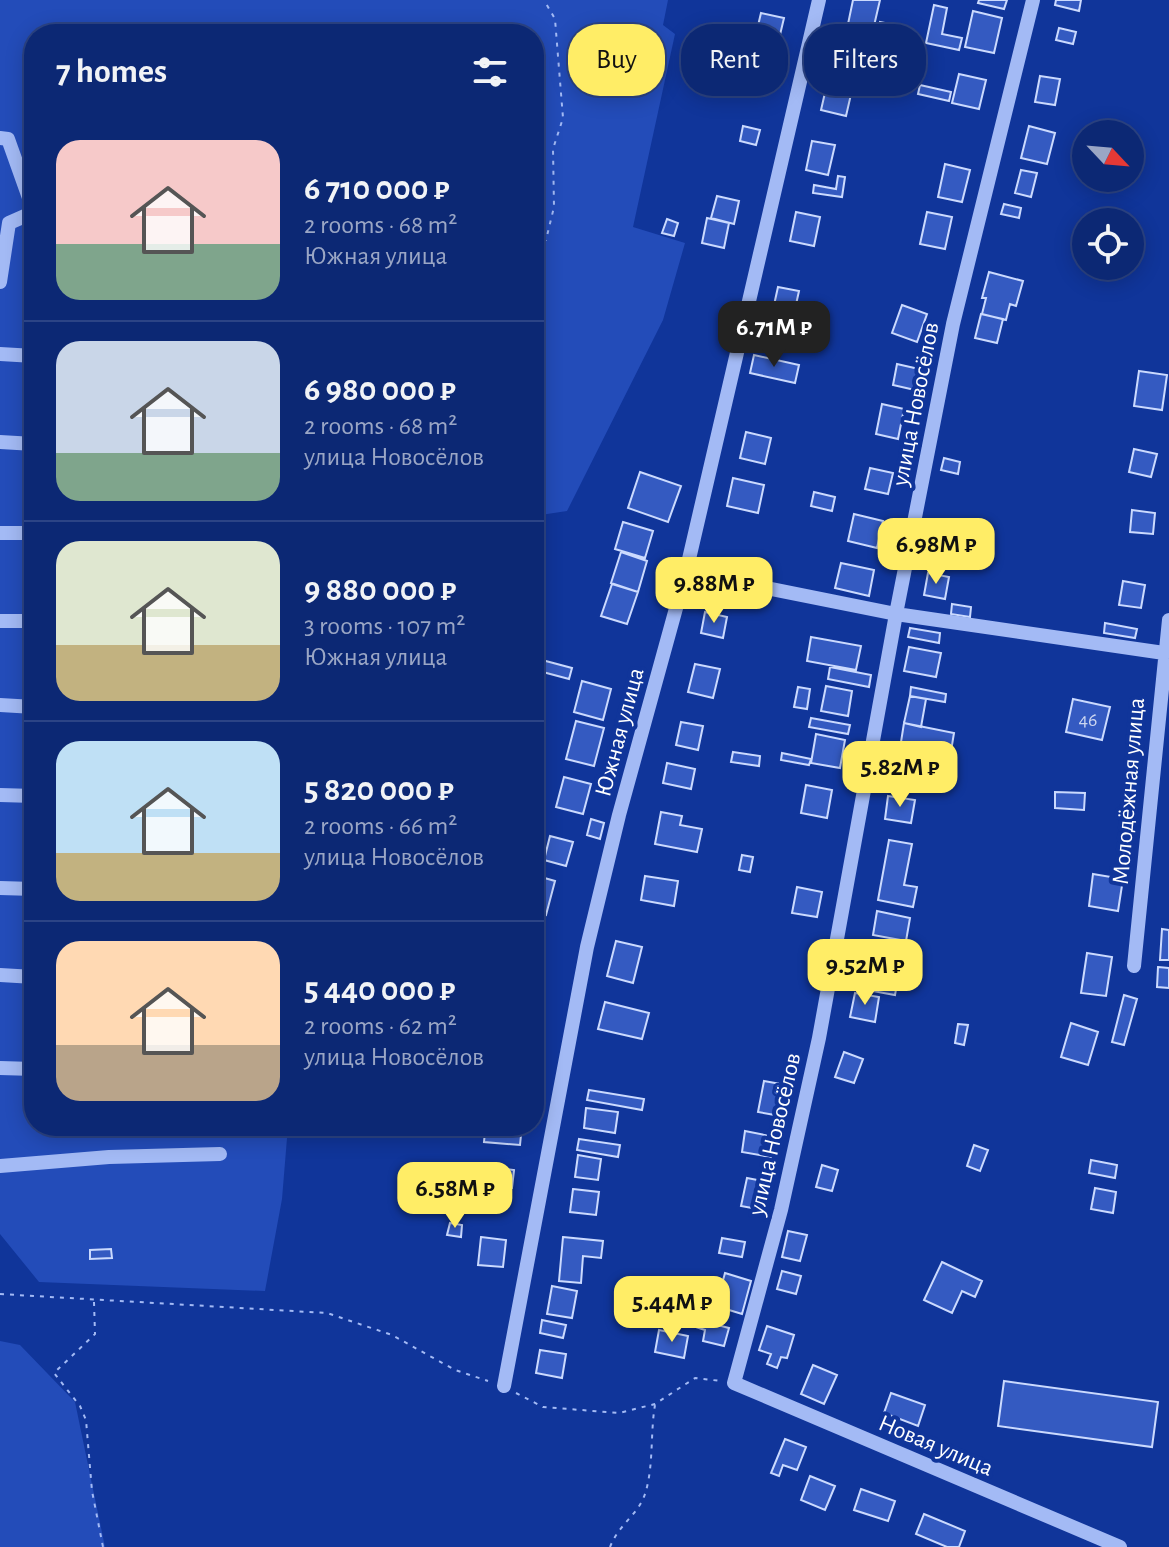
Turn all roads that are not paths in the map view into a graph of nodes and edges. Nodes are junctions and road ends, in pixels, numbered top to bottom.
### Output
1 (819, 0) edge
2 (1033, 0) edge
3 (0, 138) edge
4 (24, 184) edge
5 (24, 216) edge
6 (0, 282) edge
7 (0, 354) edge
8 (24, 355) edge
9 (0, 442) edge
10 (24, 443) edge
11 (0, 533) edge
12 (24, 533) edge
13 (686, 572) junction
14 (896, 614) junction
15 (1169, 620) edge
16 (0, 621) edge
17 (24, 621) edge
18 (1164, 653) junction
19 (0, 705) edge
20 (24, 706) edge
21 (0, 795) edge
22 (24, 796) edge
23 (0, 888) edge
24 (24, 889) edge
25 (1134, 966) dead end
26 (0, 975) edge
27 (24, 976) edge
28 (0, 1068) edge
29 (24, 1069) edge
30 (220, 1154) dead end
31 (0, 1166) edge
32 (734, 1383) joint
33 (504, 1386) road end
34 (1120, 1547) edge

1 - 13 street, Южная улица
2 - 14 street, улица Новосёлов
3 - 4 street
5 - 6 street
7 - 8 street
9 - 10 street
11 - 12 street
13 - 14 street
13 - 33 street, Южная улица
14 - 18 street
14 - 32 street, улица Новосёлов
15 - 18 street, Молодёжная улица
16 - 17 street
18 - 25 street, Молодёжная улица
19 - 20 street
21 - 22 street
23 - 24 street
26 - 27 street
28 - 29 street
30 - 31 street
32 - 34 street, Новая улица

